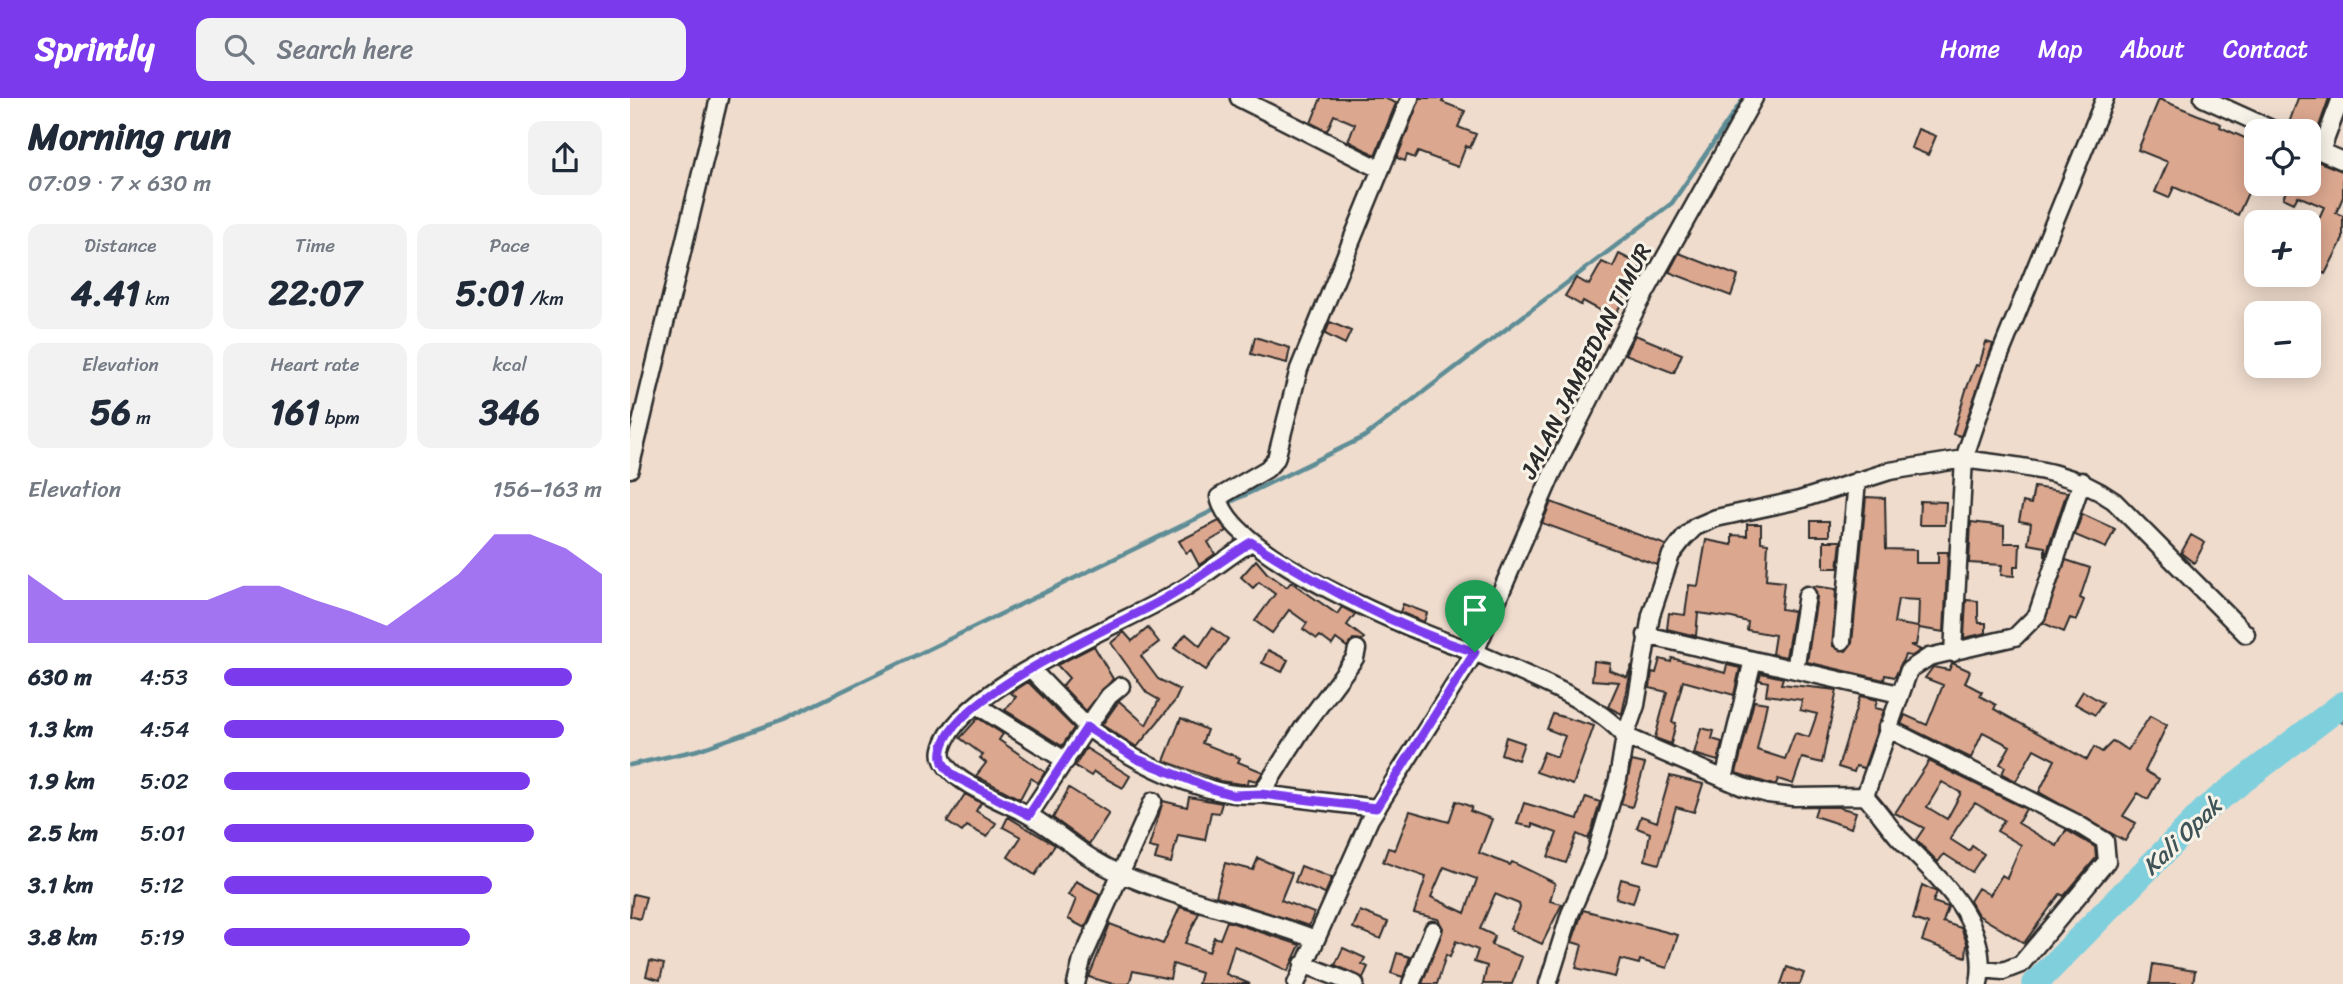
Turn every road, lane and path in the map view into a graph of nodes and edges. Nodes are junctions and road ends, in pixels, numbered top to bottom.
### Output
1 (719, 98) edge
2 (1239, 98) edge
3 (1410, 98) edge
4 (1754, 98) edge
5 (2105, 98) edge
6 (2203, 98) edge
7 (2342, 98) edge
8 (2249, 119) edge
9 (2321, 137) edge
10 (2321, 151) edge
11 (2343, 161) edge
12 (1380, 169) junction
13 (1964, 458) junction
14 (630, 469) edge
15 (1857, 481) junction
16 (2082, 481) junction
17 (1251, 542) junction
18 (1807, 595) dead end
19 (2246, 634) dead end
20 (1646, 635) junction
21 (1842, 640) dead end
22 (1357, 649) dead end
23 (1475, 652) junction
24 (1953, 653) junction
25 (1753, 660) junction
26 (1030, 668) junction
27 (1795, 670) junction
28 (1121, 686) dead end
29 (1899, 694) junction
30 (978, 706) junction
31 (1087, 727) junction
32 (1887, 728) junction
33 (1625, 736) junction
34 (1066, 761) junction
35 (1724, 779) junction
36 (1261, 794) junction
37 (1865, 796) junction
38 (1153, 801) dead end
39 (1376, 808) junction
40 (1029, 815) junction
41 (1119, 874) junction
42 (1433, 930) dead end
43 (1315, 939) junction
44 (1303, 964) junction
45 (1980, 977) edge
46 (1076, 984) edge
47 (1296, 984) edge
48 (1355, 984) edge
49 (1411, 984) edge
50 (1548, 984) edge

1 - 14 street
2 - 12 street
3 - 12 street
4 - 23 street, JALAN JAMBIDAN TIMUR
5 - 13 street
6 - 8 street
7 - 9 street
10 - 11 street
12 - 17 street
13 - 15 street
13 - 16 street
13 - 24 street
15 - 20 street
15 - 21 street
16 - 19 street
16 - 24 street
17 - 23 street
17 - 26 street
18 - 27 street
20 - 25 street
20 - 33 street
22 - 36 street
23 - 33 street
23 - 39 street, JALAN JAMBIDAN TIMUR
24 - 29 street
25 - 27 street
25 - 35 street
26 - 30 street
26 - 31 street
27 - 29 street
28 - 31 street
29 - 32 street
30 - 34 street
30 - 40 street
31 - 34 street
31 - 36 street
32 - 37 street
32 - 45 street
33 - 35 street
33 - 50 street
34 - 40 street
35 - 37 street
36 - 39 street
37 - 45 street
38 - 41 street
39 - 43 street, JALAN JAMBIDAN TIMUR
40 - 41 street
41 - 43 street
41 - 46 street
42 - 49 street
43 - 44 street, JALAN JAMBIDAN TIMUR
44 - 47 street, JALAN JAMBIDAN TIMUR
44 - 48 street

